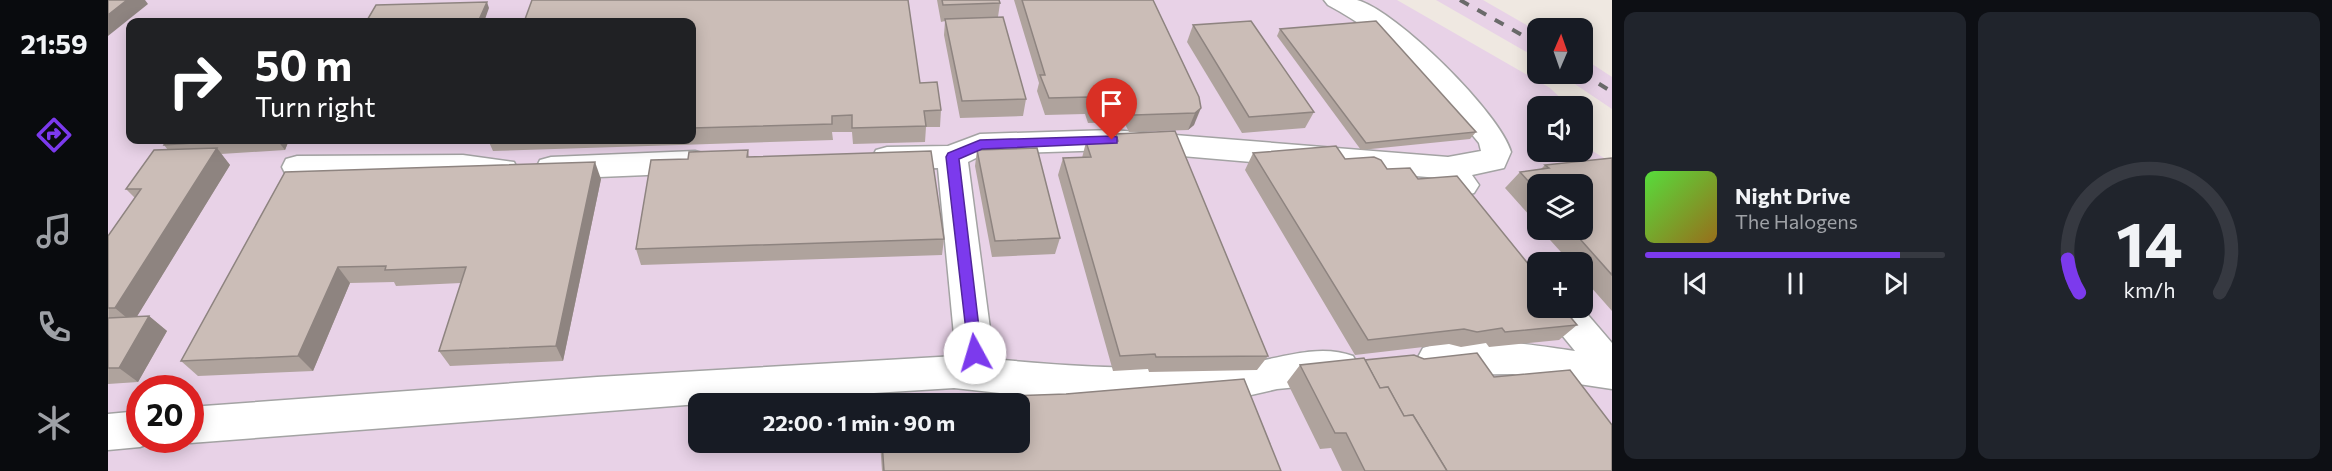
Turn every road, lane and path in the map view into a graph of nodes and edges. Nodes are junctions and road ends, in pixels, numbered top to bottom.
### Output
1 (1337, 0) edge
2 (952, 157) junction
3 (857, 158) edge
4 (726, 161) edge
5 (297, 167) dead end
6 (1449, 168) junction
7 (1478, 204) edge
8 (1570, 318) edge
9 (1612, 372) edge
10 (977, 375) junction
11 (204, 424) edge
12 (126, 430) edge
13 (108, 432) edge

1 - 6 lane
2 - 3 lane
2 - 6 lane
2 - 10 lane
4 - 5 lane
6 - 7 lane
8 - 9 lane
9 - 10 lane
10 - 11 lane
12 - 13 lane

